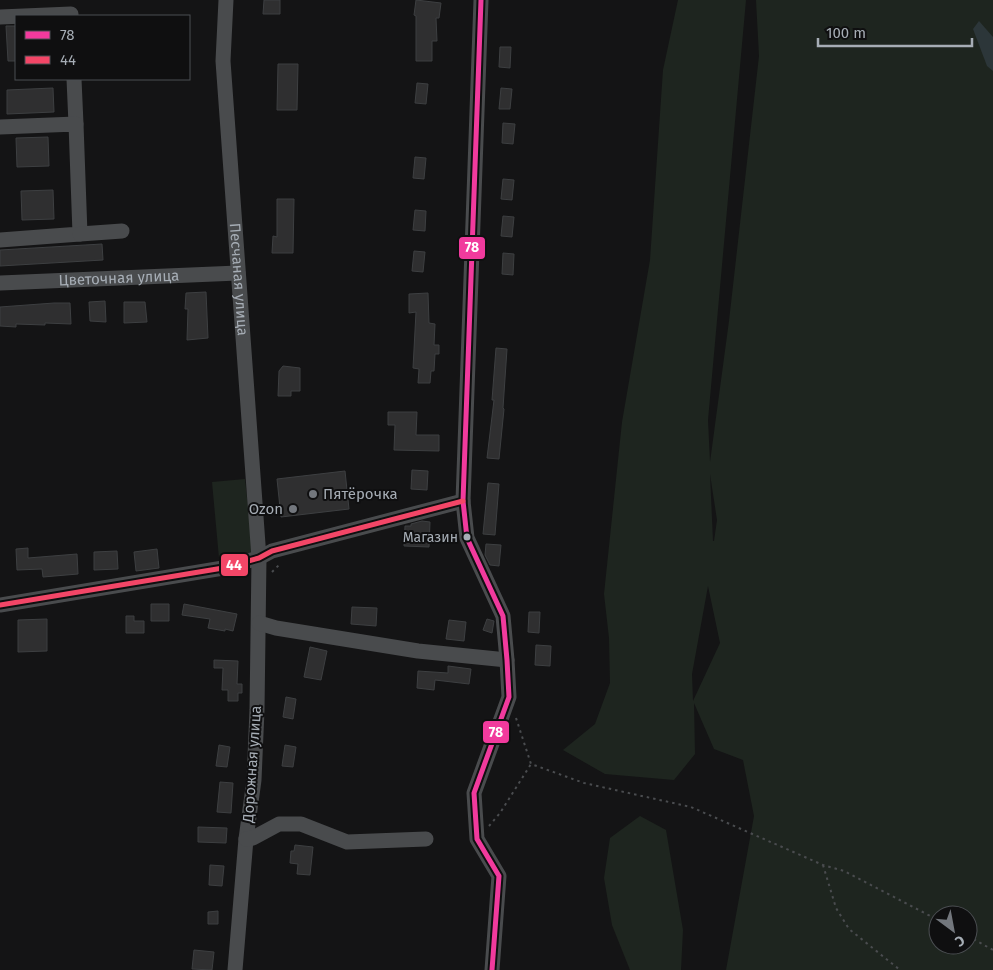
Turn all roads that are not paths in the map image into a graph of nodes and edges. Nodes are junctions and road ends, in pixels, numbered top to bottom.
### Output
1 (226, 0) edge
2 (481, 0) edge
3 (70, 10) edge
4 (20, 15) edge
5 (15, 16) edge
6 (0, 17) edge
7 (74, 80) edge
8 (76, 124) junction
9 (0, 127) edge
10 (122, 231) dead end
11 (80, 234) junction
12 (0, 240) edge
13 (238, 272) junction
14 (0, 283) edge
15 (463, 501) junction
16 (259, 558) junction
17 (0, 605) edge
18 (259, 623) junction
19 (506, 660) junction
20 (246, 839) junction
21 (426, 839) dead end
22 (235, 970) edge
23 (492, 970) edge

1 - 13 street, Песчаная улица
2 - 15 street
3 - 4 street
5 - 6 street
7 - 8 street
8 - 9 street
8 - 11 street
10 - 11 street
11 - 12 street
13 - 14 street, Цветочная улица
13 - 16 street, Песчаная улица
15 - 16 street
15 - 19 street
16 - 17 street
16 - 18 street, Дорожная улица
18 - 19 street
18 - 20 street, Дорожная улица
19 - 23 street
20 - 21 street
20 - 22 street, Дорожная улица

